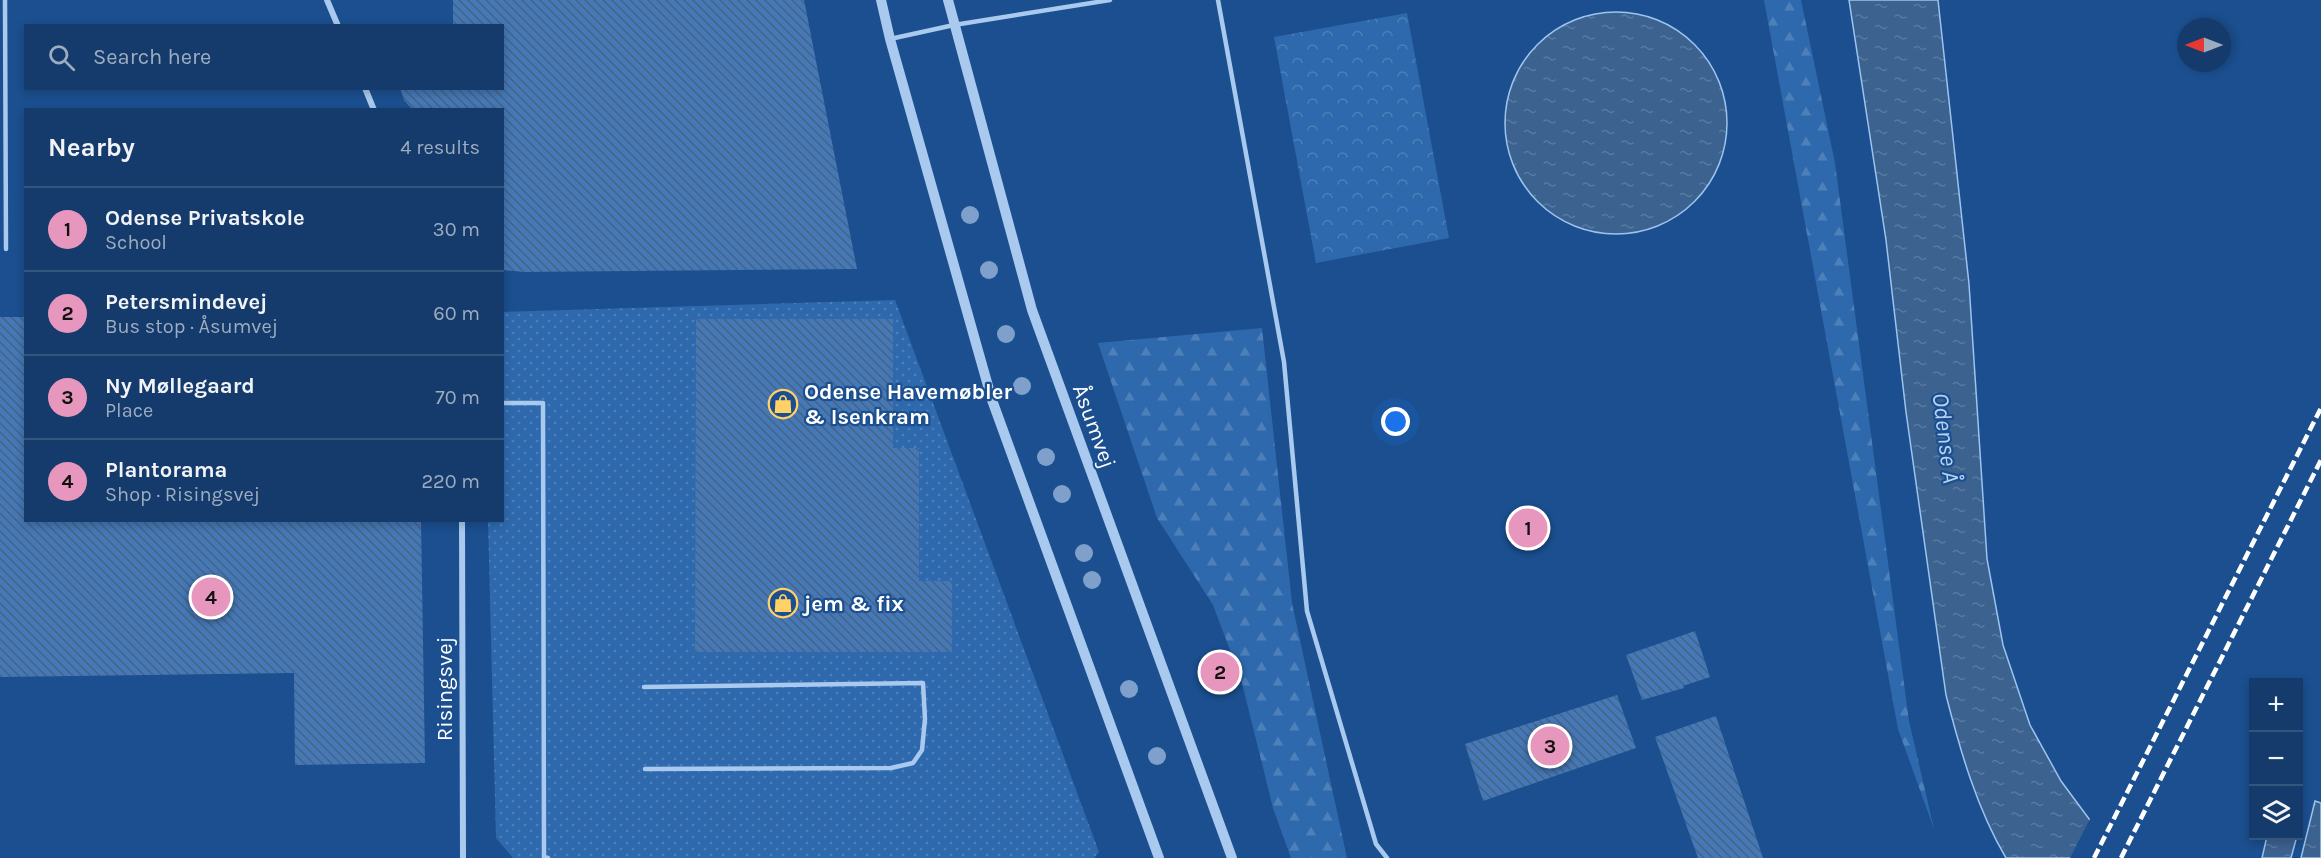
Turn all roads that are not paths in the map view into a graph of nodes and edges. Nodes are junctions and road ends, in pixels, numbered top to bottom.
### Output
1 (5, 0) edge
2 (327, 0) edge
3 (881, 0) edge
4 (948, 0) edge
5 (1110, 0) edge
6 (1218, 0) edge
7 (1074, 3) edge
8 (337, 24) edge
9 (954, 26) junction
10 (890, 39) junction
11 (366, 90) edge
12 (373, 108) edge
13 (6, 249) dead end
14 (504, 404) edge
15 (462, 522) edge
16 (644, 687) dead end
17 (645, 769) dead end
18 (463, 858) edge
19 (548, 858) edge
20 (1159, 858) edge
21 (1232, 858) edge
22 (1387, 858) edge

1 - 13 lane
2 - 8 street
3 - 10 street
4 - 9 street, Åsumvej
5 - 7 lane
6 - 22 lane
7 - 9 lane
9 - 10 lane
9 - 21 street, Åsumvej
10 - 20 street
11 - 12 street
14 - 19 lane
15 - 18 street, Risingsvej
16 - 17 lane

